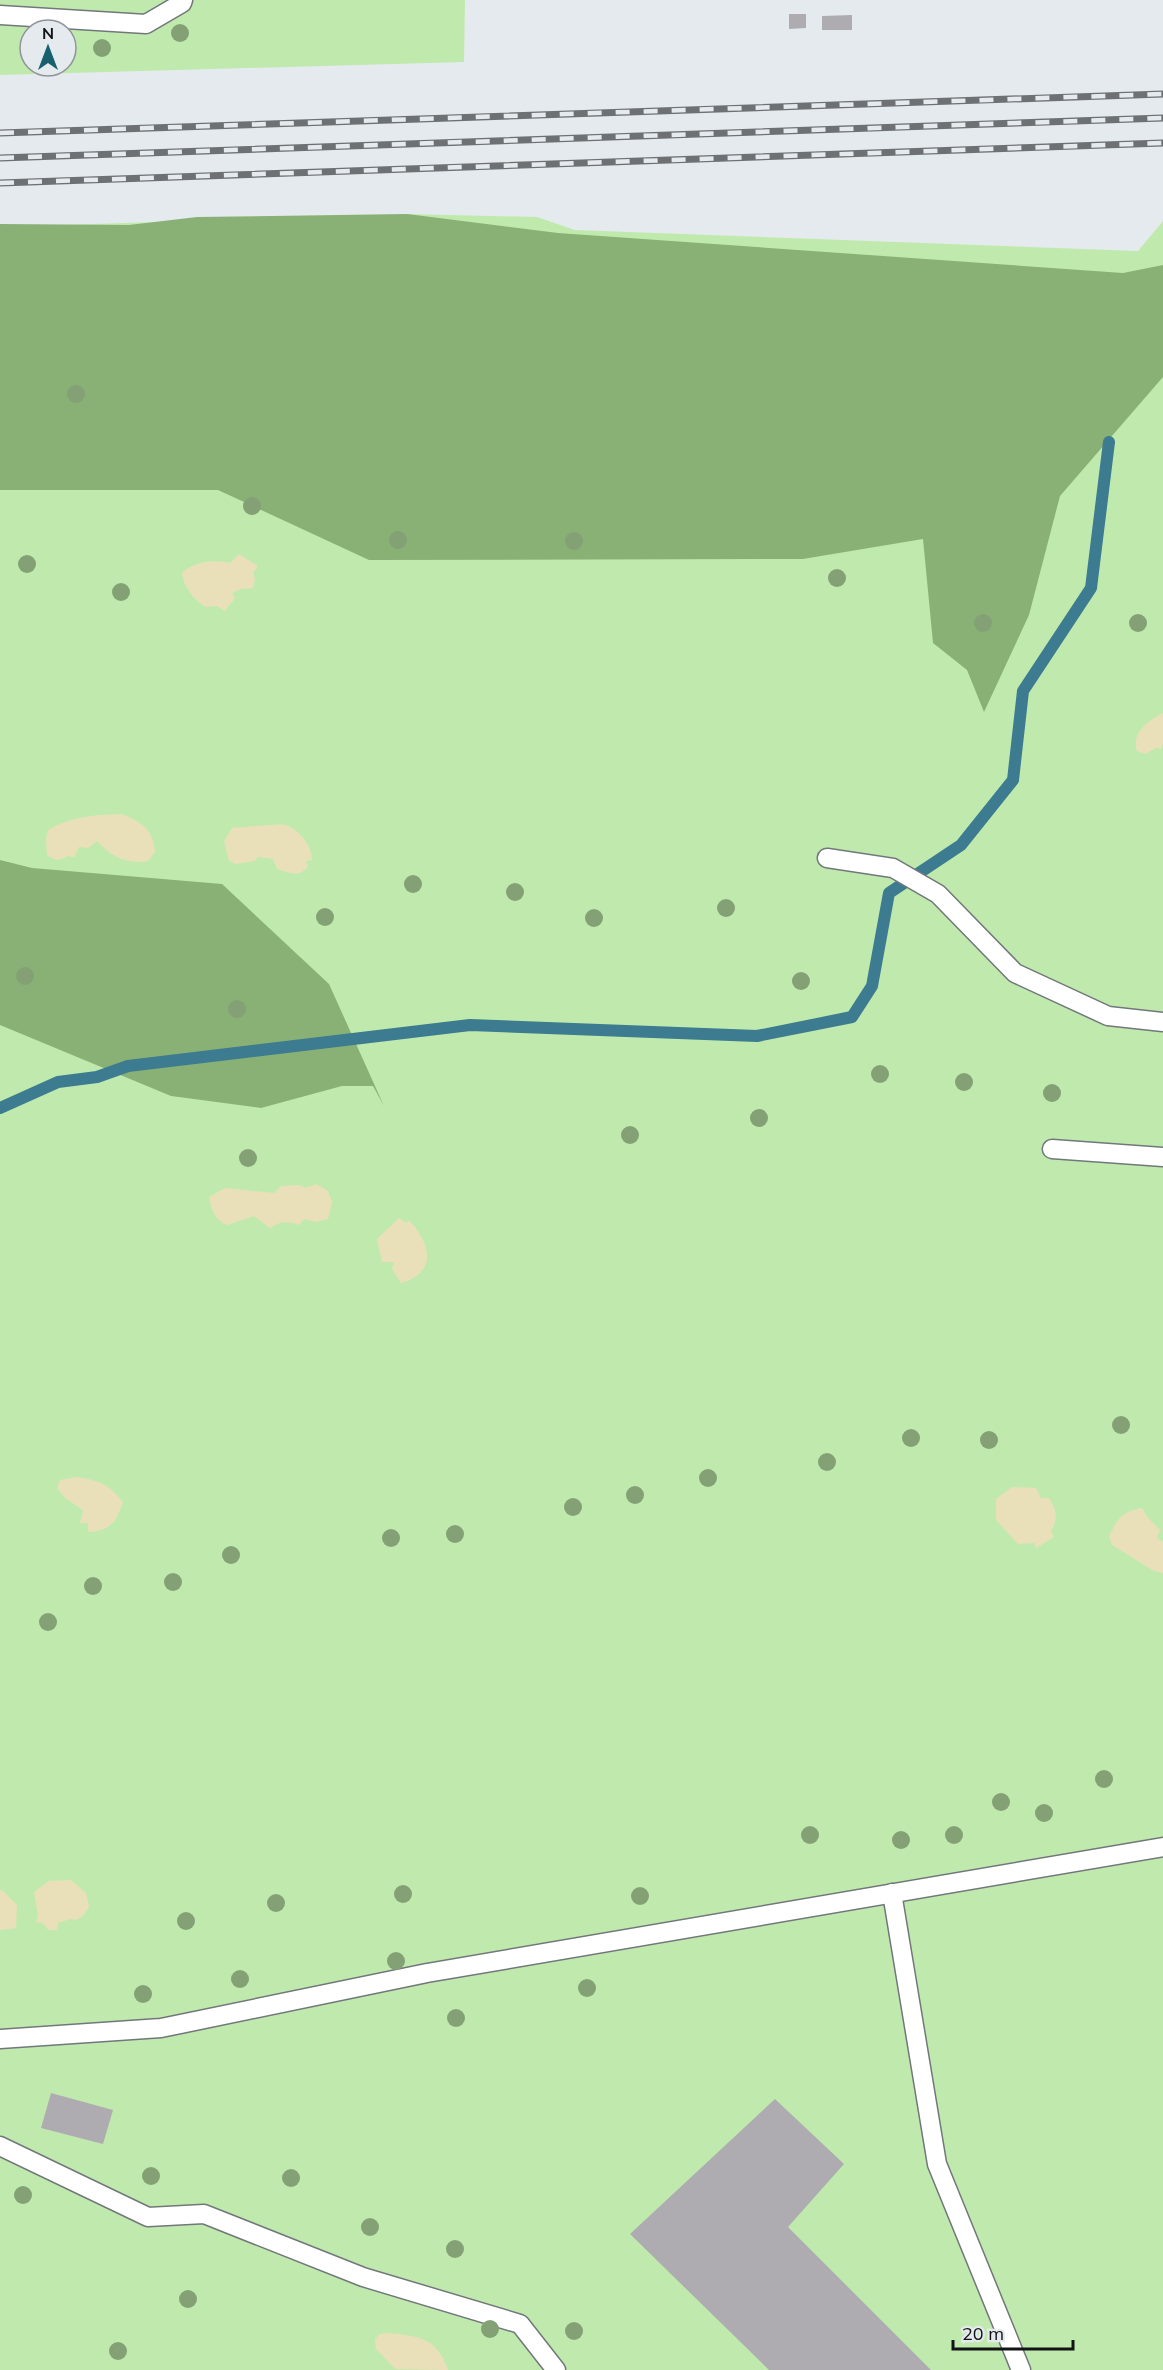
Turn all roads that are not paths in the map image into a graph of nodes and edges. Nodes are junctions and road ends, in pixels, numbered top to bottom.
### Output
1 (183, 0) edge
2 (0, 15) edge
3 (827, 858) dead end
4 (1163, 1022) edge
5 (1052, 1149) dead end
6 (1163, 1156) edge
7 (1163, 1847) edge
8 (892, 1893) junction
9 (0, 2039) edge
10 (0, 2146) edge
11 (556, 2370) edge
12 (1020, 2370) edge

1 - 2 lane
3 - 4 lane
5 - 6 lane
7 - 8 lane
8 - 9 lane
8 - 12 lane
10 - 11 lane

